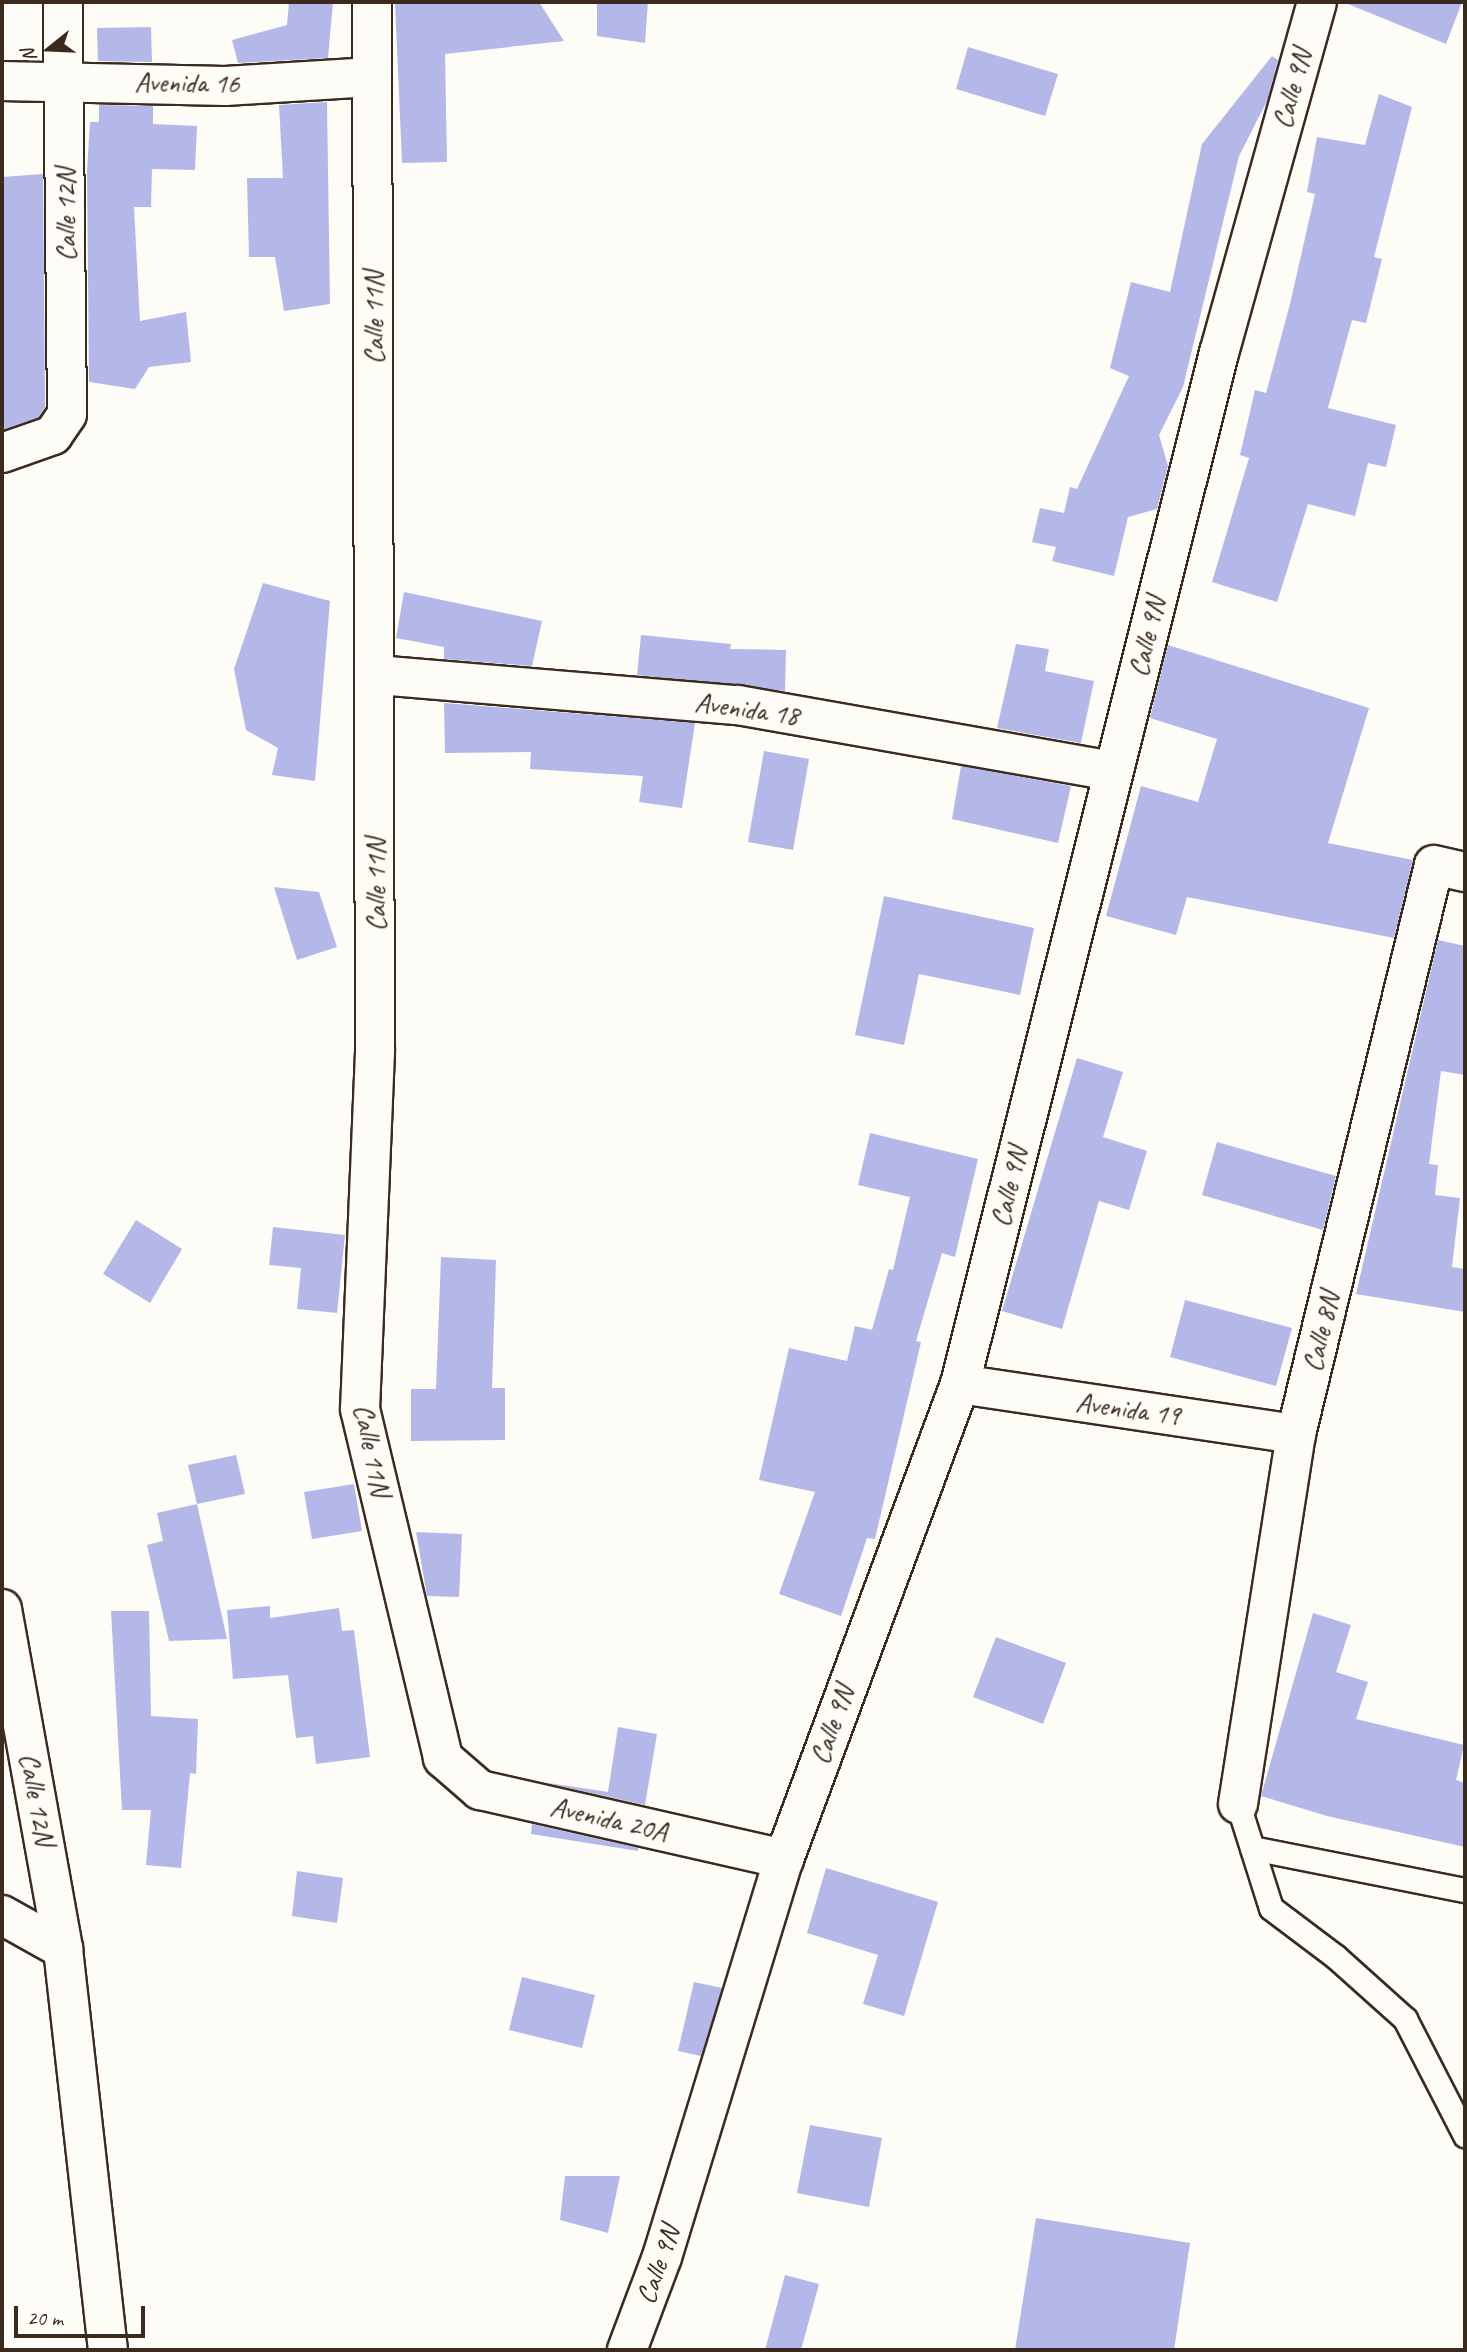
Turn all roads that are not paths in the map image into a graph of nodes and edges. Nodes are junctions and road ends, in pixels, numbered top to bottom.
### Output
1 (64, 2) edge
2 (372, 2) edge
3 (1317, 2) edge
4 (372, 77) junction
5 (2, 81) edge
6 (66, 81) junction
7 (2, 453) edge
8 (377, 675) junction
9 (1114, 771) junction
10 (1450, 869) edge
11 (960, 1384) junction
12 (1296, 1434) junction
13 (2, 1609) edge
14 (443, 1758) joint
15 (1238, 1804) joint
16 (1252, 1848) junction
17 (784, 1859) junction
18 (1465, 1890) edge
19 (2, 1915) edge
20 (64, 1949) junction
21 (1465, 2135) edge
22 (108, 2350) edge
23 (627, 2350) edge

1 - 6 street, Calle 12N
2 - 4 street, Calle 11N
3 - 9 street, Calle 9N
4 - 6 street, Avenida 16
4 - 8 street, Calle 11N
5 - 6 street, Avenida 16
6 - 7 street, Calle 12N
8 - 9 street, Avenida 18
8 - 14 street, Calle 11N
9 - 11 street, Calle 9N
10 - 12 street, Calle 8N
11 - 12 street, Avenida 19
11 - 17 street, Calle 9N
12 - 15 street, Calle 8N
13 - 20 street, Calle 12N
14 - 17 street, Avenida 20A
15 - 16 lane
16 - 18 lane
16 - 21 lane
17 - 23 street, Calle 9N
19 - 20 street
20 - 22 street, Calle 12N

